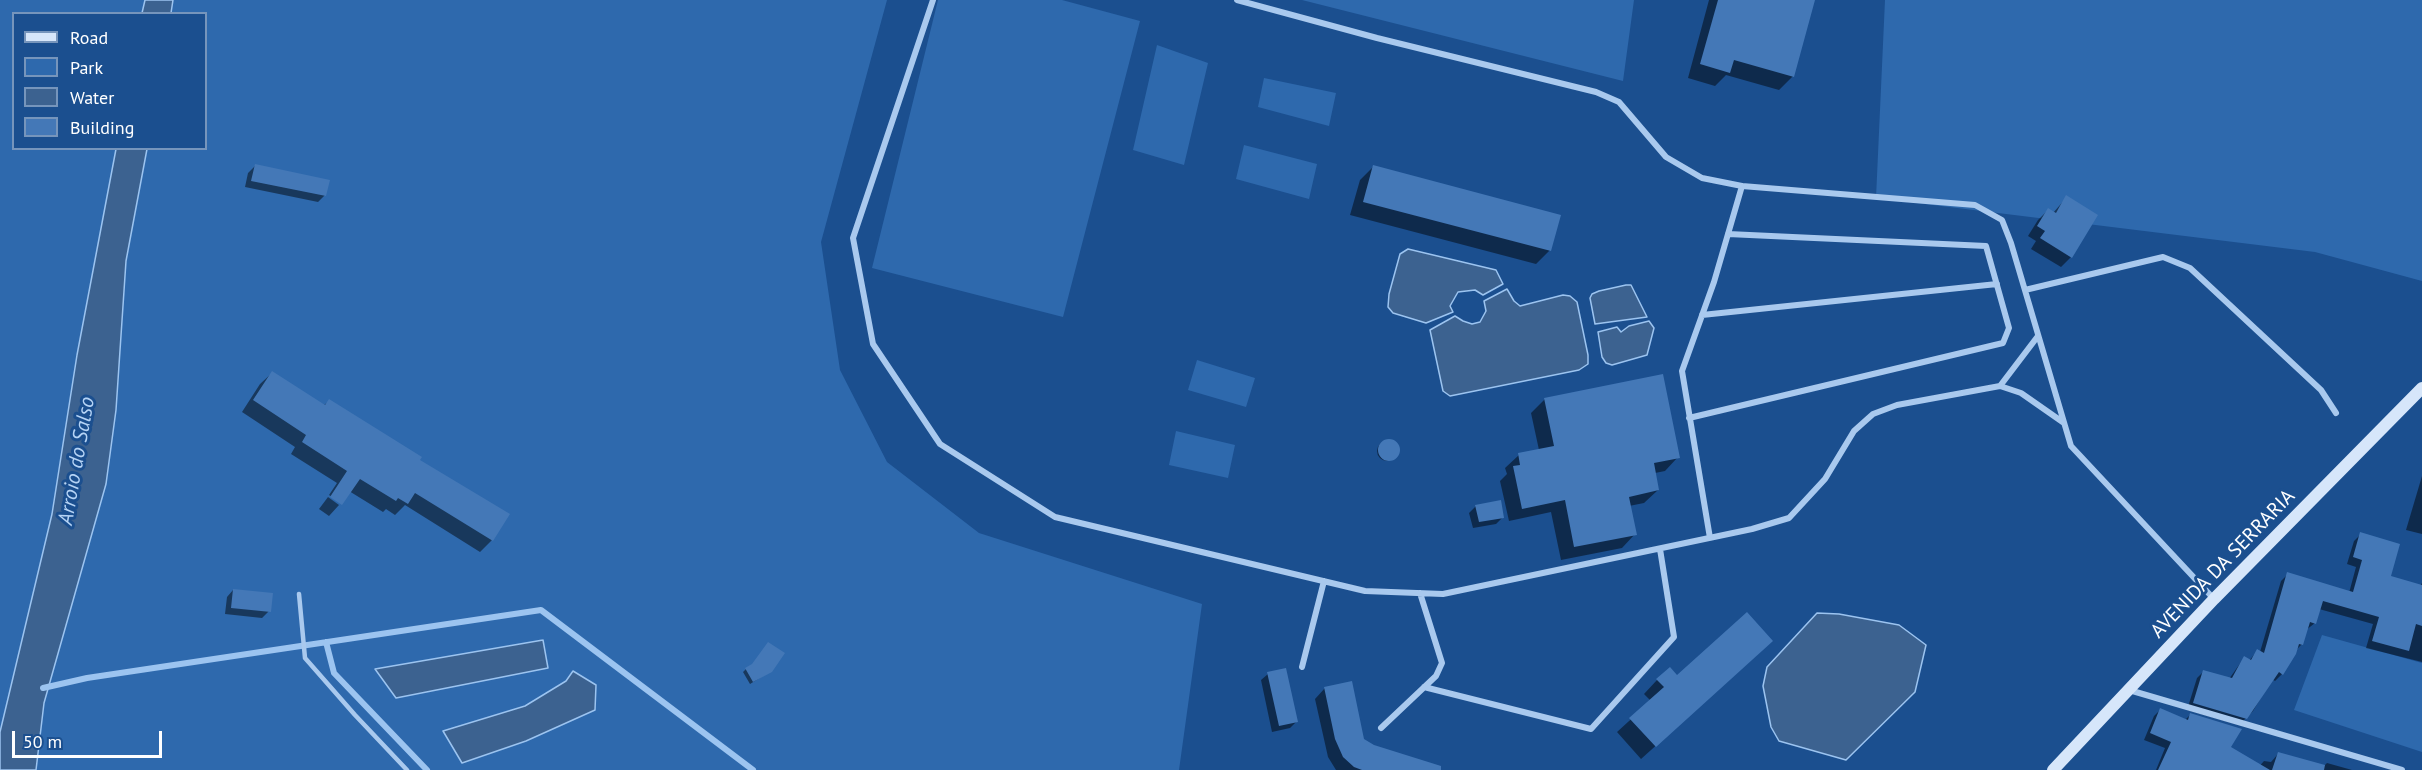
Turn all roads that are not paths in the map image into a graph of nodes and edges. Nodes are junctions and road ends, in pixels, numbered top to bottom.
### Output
1 (933, 0) edge
2 (1237, 0) edge
3 (1742, 186) junction
4 (1728, 234) junction
5 (1997, 284) junction
6 (2025, 290) junction
7 (1702, 315) junction
8 (2038, 336) junction
9 (2000, 386) junction
10 (2422, 388) edge
11 (2336, 413) dead end
12 (1689, 418) junction
13 (2064, 423) junction
14 (1710, 538) junction
15 (1660, 549) junction
16 (1324, 581) junction
17 (1420, 593) junction
18 (299, 594) dead end
19 (2214, 599) junction
20 (1302, 667) dead end
21 (1424, 687) junction
22 (2128, 690) junction
23 (1381, 728) dead end
24 (407, 770) edge
25 (2053, 770) edge
26 (2402, 770) edge

1 - 16 street
2 - 3 street
3 - 4 street
3 - 6 street
4 - 5 street
4 - 7 street
5 - 7 street
5 - 12 street
6 - 8 street
6 - 11 street
7 - 12 street
8 - 9 street
8 - 13 street
9 - 13 street
9 - 14 street
10 - 19 main road, AVENIDA DA SERRARIA
12 - 14 street
13 - 19 street
14 - 15 street
15 - 17 street
15 - 21 street
16 - 17 street
16 - 20 street
17 - 21 street
18 - 24 lane
19 - 22 main road, AVENIDA DA SERRARIA
21 - 23 street
22 - 25 main road, AVENIDA DA SERRARIA
22 - 26 street

